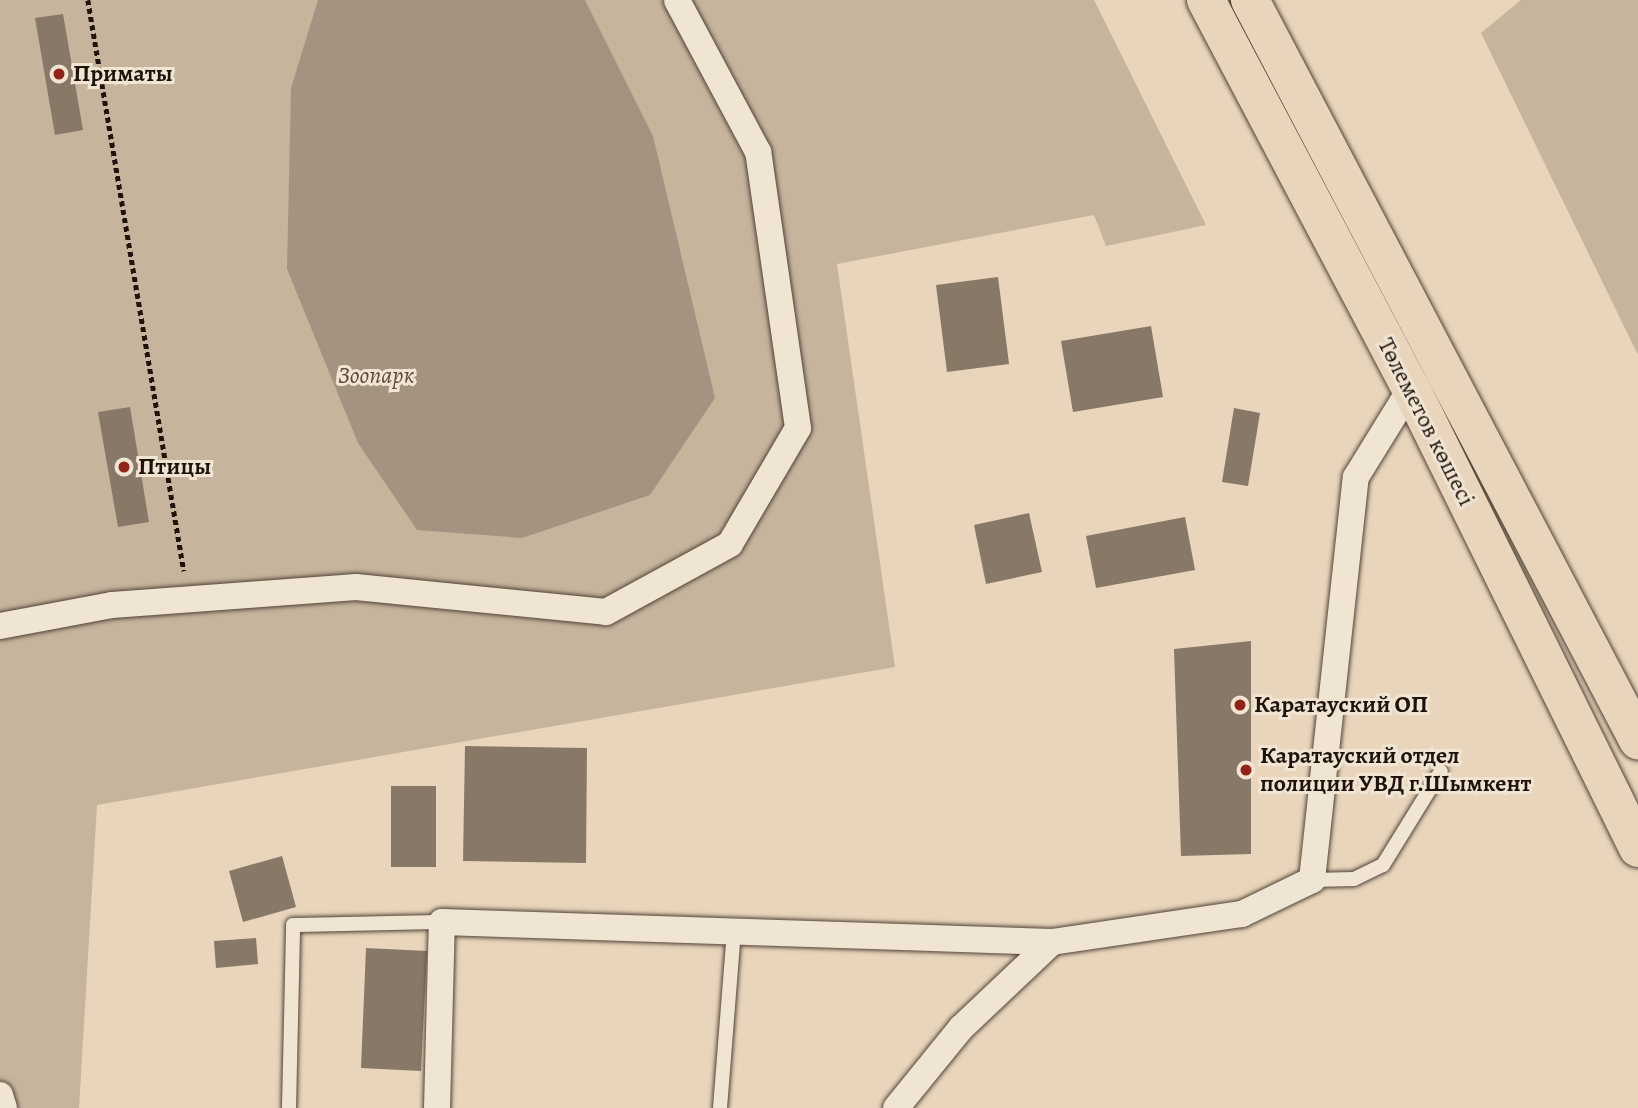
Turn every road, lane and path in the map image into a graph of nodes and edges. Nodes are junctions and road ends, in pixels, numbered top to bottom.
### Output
1 (88, 0) edge
2 (677, 0) edge
3 (1206, 0) edge
4 (1250, 0) edge
5 (1411, 388) junction
6 (189, 599) junction
7 (0, 626) edge
8 (1638, 740) edge
9 (1441, 771) dead end
10 (1638, 848) edge
11 (1312, 880) junction
12 (442, 922) junction
13 (733, 931) junction
14 (1052, 942) junction
15 (0, 1095) edge
16 (4, 1108) edge
17 (289, 1108) edge
18 (437, 1108) edge
19 (720, 1108) edge
20 (896, 1108) edge

1 - 6 path
2 - 6 street
3 - 5 main road, Төлеметов көшесі
4 - 8 main road, Төлеметов көшесі
5 - 10 main road, Төлеметов көшесі
5 - 11 street
6 - 7 street
9 - 11 lane
11 - 14 street
12 - 13 street
12 - 17 lane
12 - 18 street
13 - 14 street
13 - 19 lane
14 - 20 street
15 - 16 street

